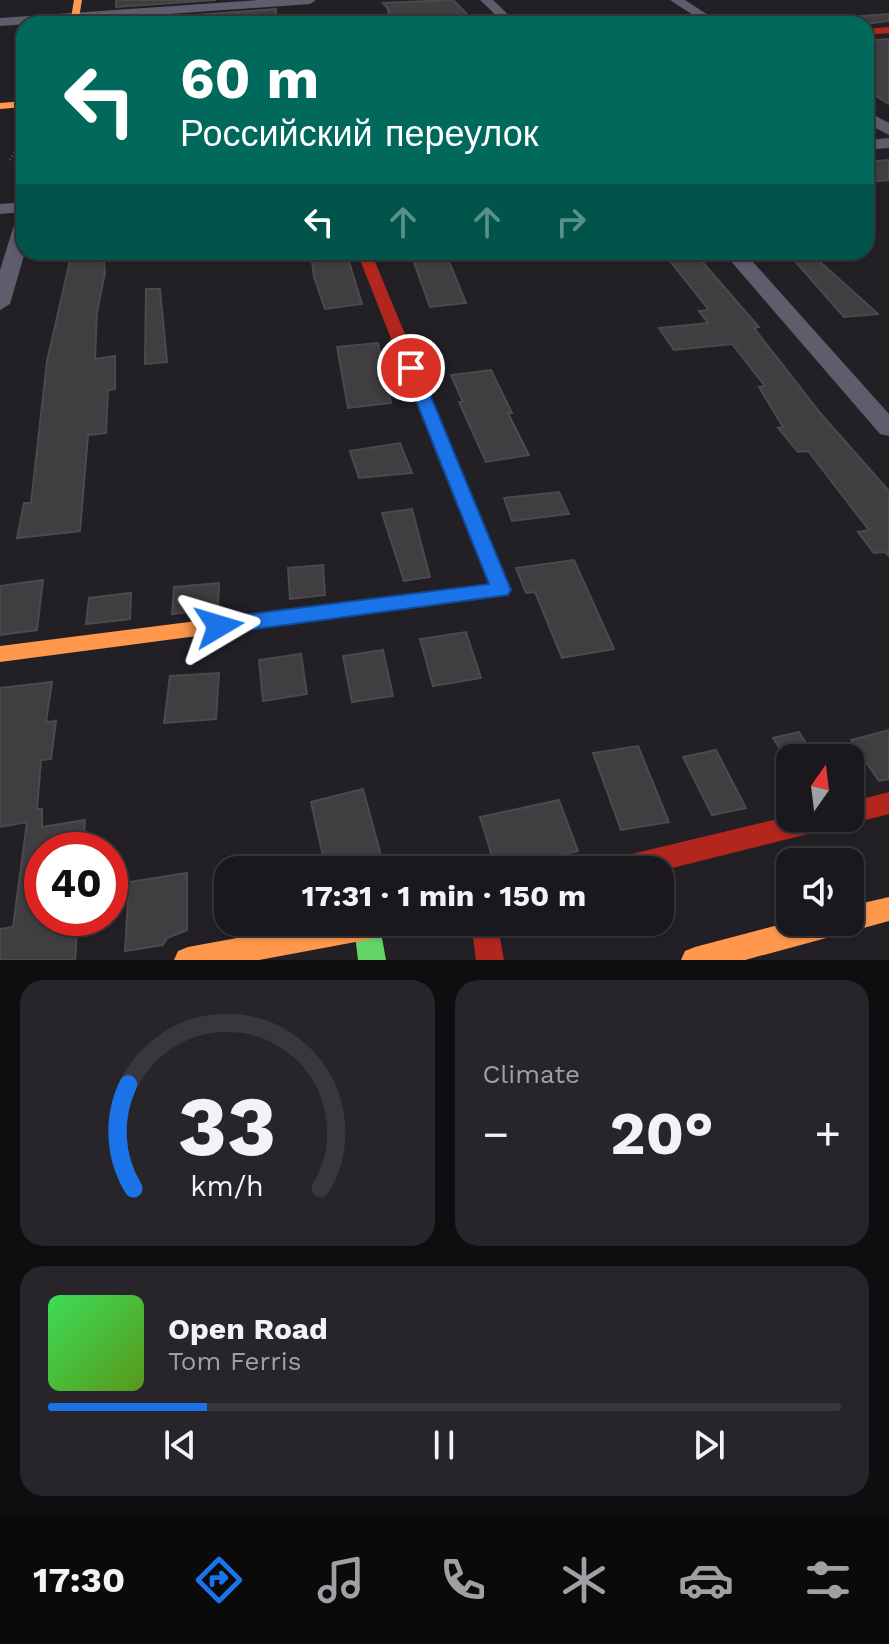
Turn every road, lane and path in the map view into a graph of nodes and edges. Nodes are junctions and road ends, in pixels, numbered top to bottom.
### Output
1 (310, 0) edge
2 (486, 0) edge
3 (676, 0) edge
4 (76, 14) edge
5 (503, 16) edge
6 (703, 16) edge
7 (16, 150) edge
8 (10, 160) dead end
9 (16, 249) edge
10 (367, 260) edge
11 (740, 260) edge
12 (0, 304) edge
13 (885, 419) edge
14 (0, 654) edge
15 (889, 803) edge
16 (864, 809) edge
17 (776, 831) edge
18 (672, 856) edge
19 (889, 909) edge
20 (864, 915) edge
21 (319, 936) edge
22 (369, 936) edge
23 (486, 936) edge
24 (786, 936) edge
25 (188, 960) edge
26 (372, 960) edge
27 (490, 960) edge
28 (695, 960) edge

1 - 4 street
2 - 5 street
3 - 6 street
7 - 8 path
9 - 12 street
10 - 14 street
11 - 13 street
15 - 16 street
17 - 18 street
19 - 20 street
21 - 25 street
22 - 26 street
23 - 27 street
24 - 28 street

